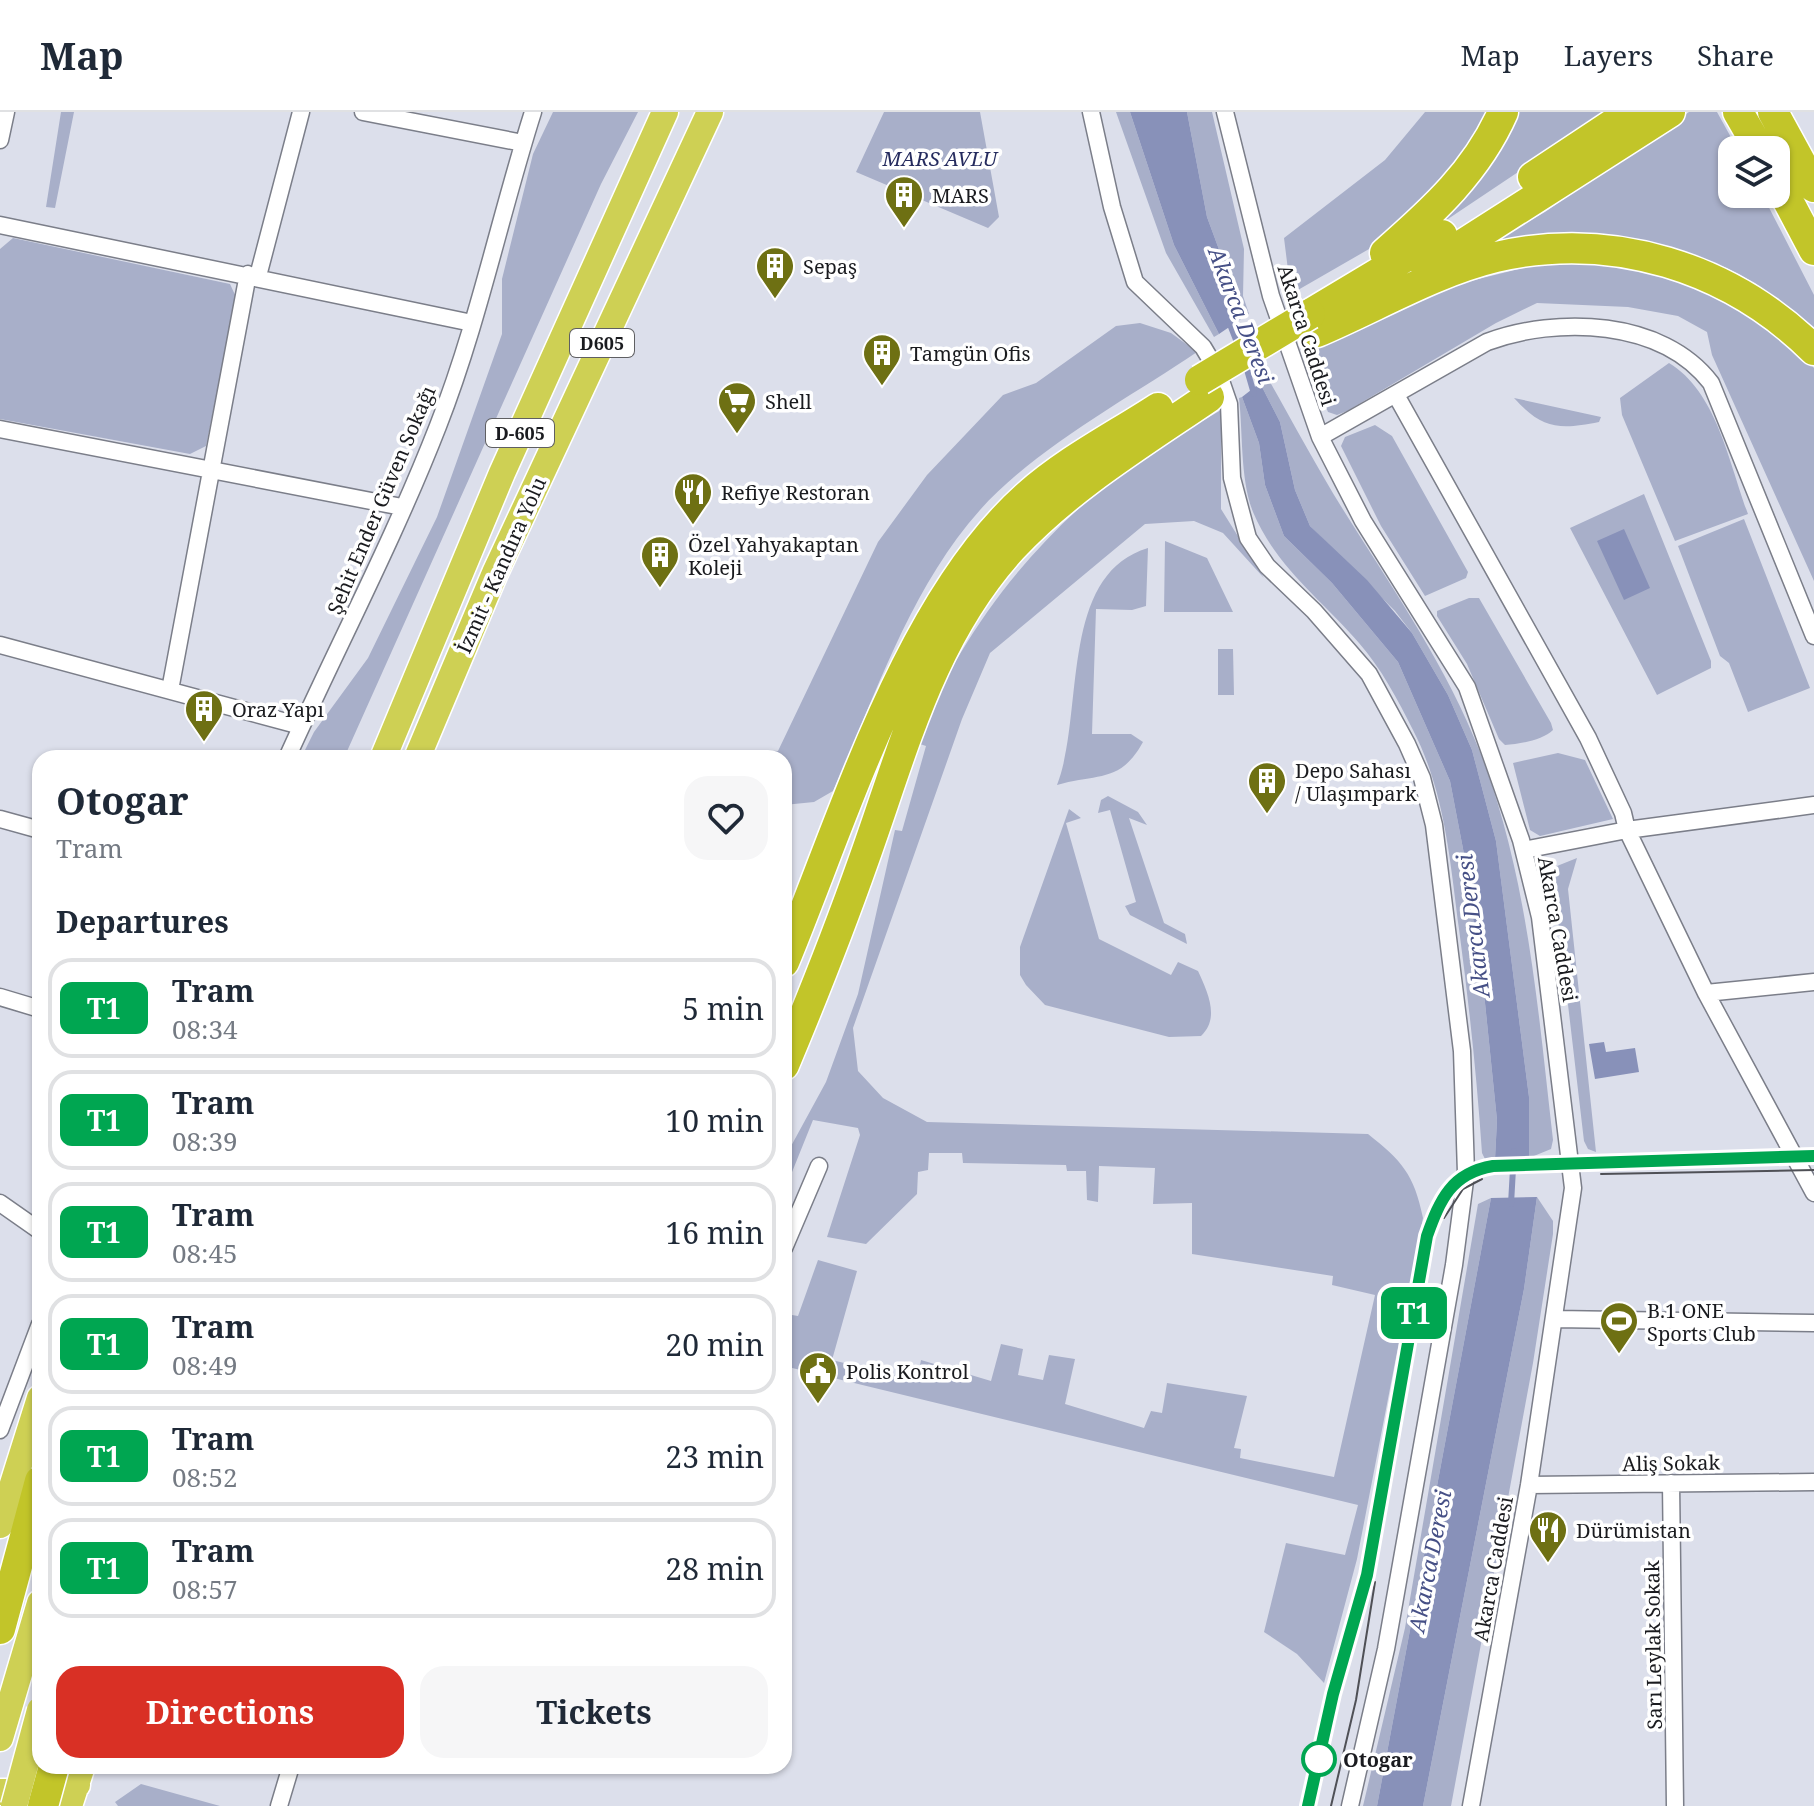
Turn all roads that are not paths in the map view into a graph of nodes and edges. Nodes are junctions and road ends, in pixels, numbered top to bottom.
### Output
1 (6, 112) edge
2 (301, 112) edge
3 (363, 112) edge
4 (533, 112) edge
5 (665, 112) edge
6 (710, 112) edge
7 (1091, 112) edge
8 (1225, 112) edge
9 (1503, 112) edge
10 (1631, 112) edge
11 (1670, 112) edge
12 (1738, 112) edge
13 (1773, 112) edge
14 (1789, 112) edge
15 (1752, 136) edge
16 (0, 140) edge
17 (523, 143) junction
18 (1814, 167) edge
19 (1814, 187) edge
20 (1790, 205) edge
21 (0, 225) edge
22 (1814, 250) edge
23 (253, 275) junction
24 (1310, 317) junction
25 (472, 323) junction
26 (1814, 350) edge
27 (1204, 389) junction
28 (1396, 395) junction
29 (0, 429) edge
30 (1320, 437) junction
31 (211, 468) junction
32 (402, 507) junction
33 (1814, 636) edge
34 (0, 645) edge
35 (170, 690) junction
36 (440, 707) junction
37 (301, 726) junction
38 (290, 750) edge
39 (386, 750) edge
40 (421, 750) edge
41 (427, 750) edge
42 (1814, 805) edge
43 (0, 819) edge
44 (32, 828) edge
45 (1627, 830) junction
46 (1524, 850) junction
47 (792, 942) edge
48 (1814, 982) edge
49 (1706, 993) junction
50 (0, 997) edge
51 (32, 1007) edge
52 (792, 1044) edge
53 (819, 1166) dead end
54 (1814, 1193) edge
55 (0, 1203) edge
56 (32, 1225) edge
57 (792, 1229) edge
58 (1556, 1319) junction
59 (1814, 1323) edge
60 (32, 1345) edge
61 (32, 1423) edge
62 (0, 1430) edge
63 (1814, 1482) edge
64 (1671, 1483) junction
65 (1529, 1485) junction
66 (32, 1511) edge
67 (0, 1525) edge
68 (0, 1629) edge
69 (32, 1630) edge
70 (0, 1738) edge
71 (32, 1740) edge
72 (289, 1774) edge
73 (72, 1786) edge
74 (0, 1792) edge
75 (14, 1806) edge
76 (43, 1806) edge
77 (279, 1806) edge
78 (1350, 1806) edge
79 (1471, 1806) edge
80 (1675, 1806) edge

1 - 16 street
2 - 23 street
3 - 17 street
4 - 17 street, Şehit Ender Güven Sokağı
5 - 39 highway, İzmit - Kandıra Yolu / D-605
6 - 36 highway, İzmit - Kandıra Yolu / D605
7 - 78 street
8 - 30 street, Akarca Caddesi
9 - 24 highway
10 - 24 highway
11 - 24 highway
12 - 15 highway
13 - 19 highway
14 - 18 highway
17 - 25 street, Şehit Ender Güven Sokağı
20 - 22 highway
21 - 23 street
23 - 25 street
23 - 31 street
24 - 26 highway
24 - 27 highway
25 - 32 street, Şehit Ender Güven Sokağı
27 - 47 highway
27 - 52 highway
28 - 30 street
28 - 33 street
28 - 45 street
29 - 31 street
30 - 46 street, Akarca Caddesi
31 - 32 street
31 - 35 street
32 - 37 street, Şehit Ender Güven Sokağı
34 - 35 street
35 - 37 street
36 - 40 highway, İzmit - Kandıra Yolu
36 - 41 highway
37 - 38 street, Şehit Ender Güven Sokağı
42 - 45 street
43 - 44 street
45 - 46 street
45 - 49 street
46 - 58 street, Akarca Caddesi
48 - 49 street
49 - 54 street
50 - 51 street
53 - 57 street
55 - 56 street
58 - 59 street
58 - 65 street, Akarca Caddesi
60 - 62 street
61 - 67 highway
63 - 64 street, Aliş Sokak
64 - 65 street, Aliş Sokak
64 - 80 street, Sarı Leylak Sokak
65 - 79 street, Akarca Caddesi
66 - 68 highway
69 - 70 highway
71 - 75 highway, bridge
72 - 77 street
73 - 74 highway
73 - 76 highway, bridge

